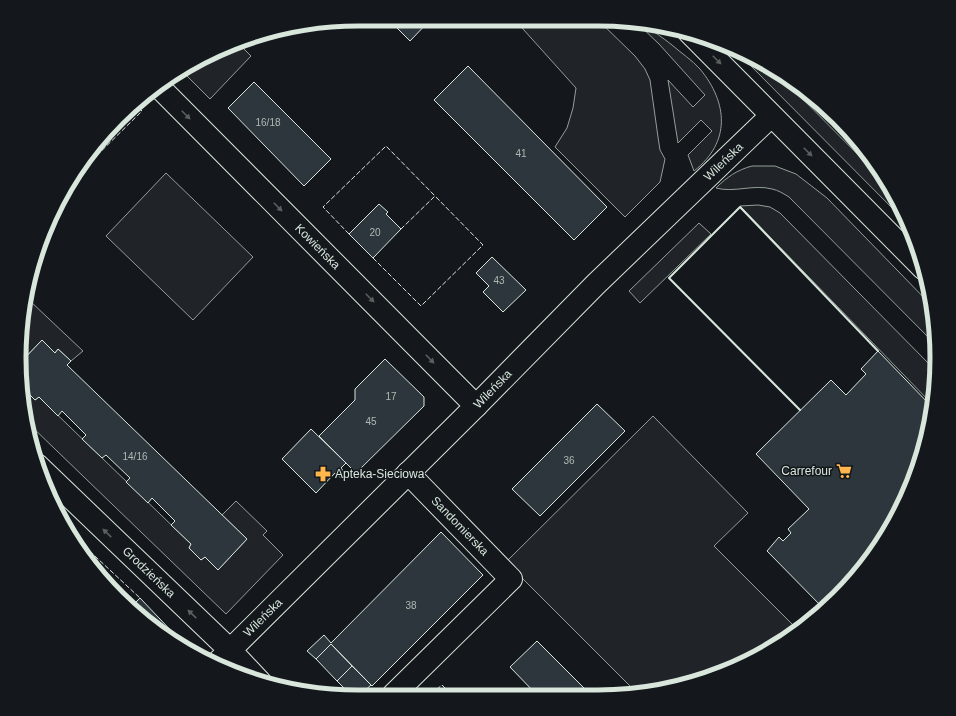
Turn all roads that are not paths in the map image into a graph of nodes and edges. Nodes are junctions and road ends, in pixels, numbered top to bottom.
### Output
1 (699, 42) edge
2 (162, 90) edge
3 (771, 116) junction
4 (915, 260) edge
5 (476, 406) junction
6 (408, 473) junction
7 (48, 476) edge
8 (223, 657) edge
9 (239, 668) edge
10 (398, 690) edge

1 -> 3 street
2 -> 5 street, Kowieńska
3 -> 4 street
3 - 5 street, Wileńska
5 - 6 street, Wileńska
6 - 8 street, Wileńska
6 - 10 street, Sandomierska
8 -> 7 street, Grodzieńska
8 - 9 street, Grodzieńska

